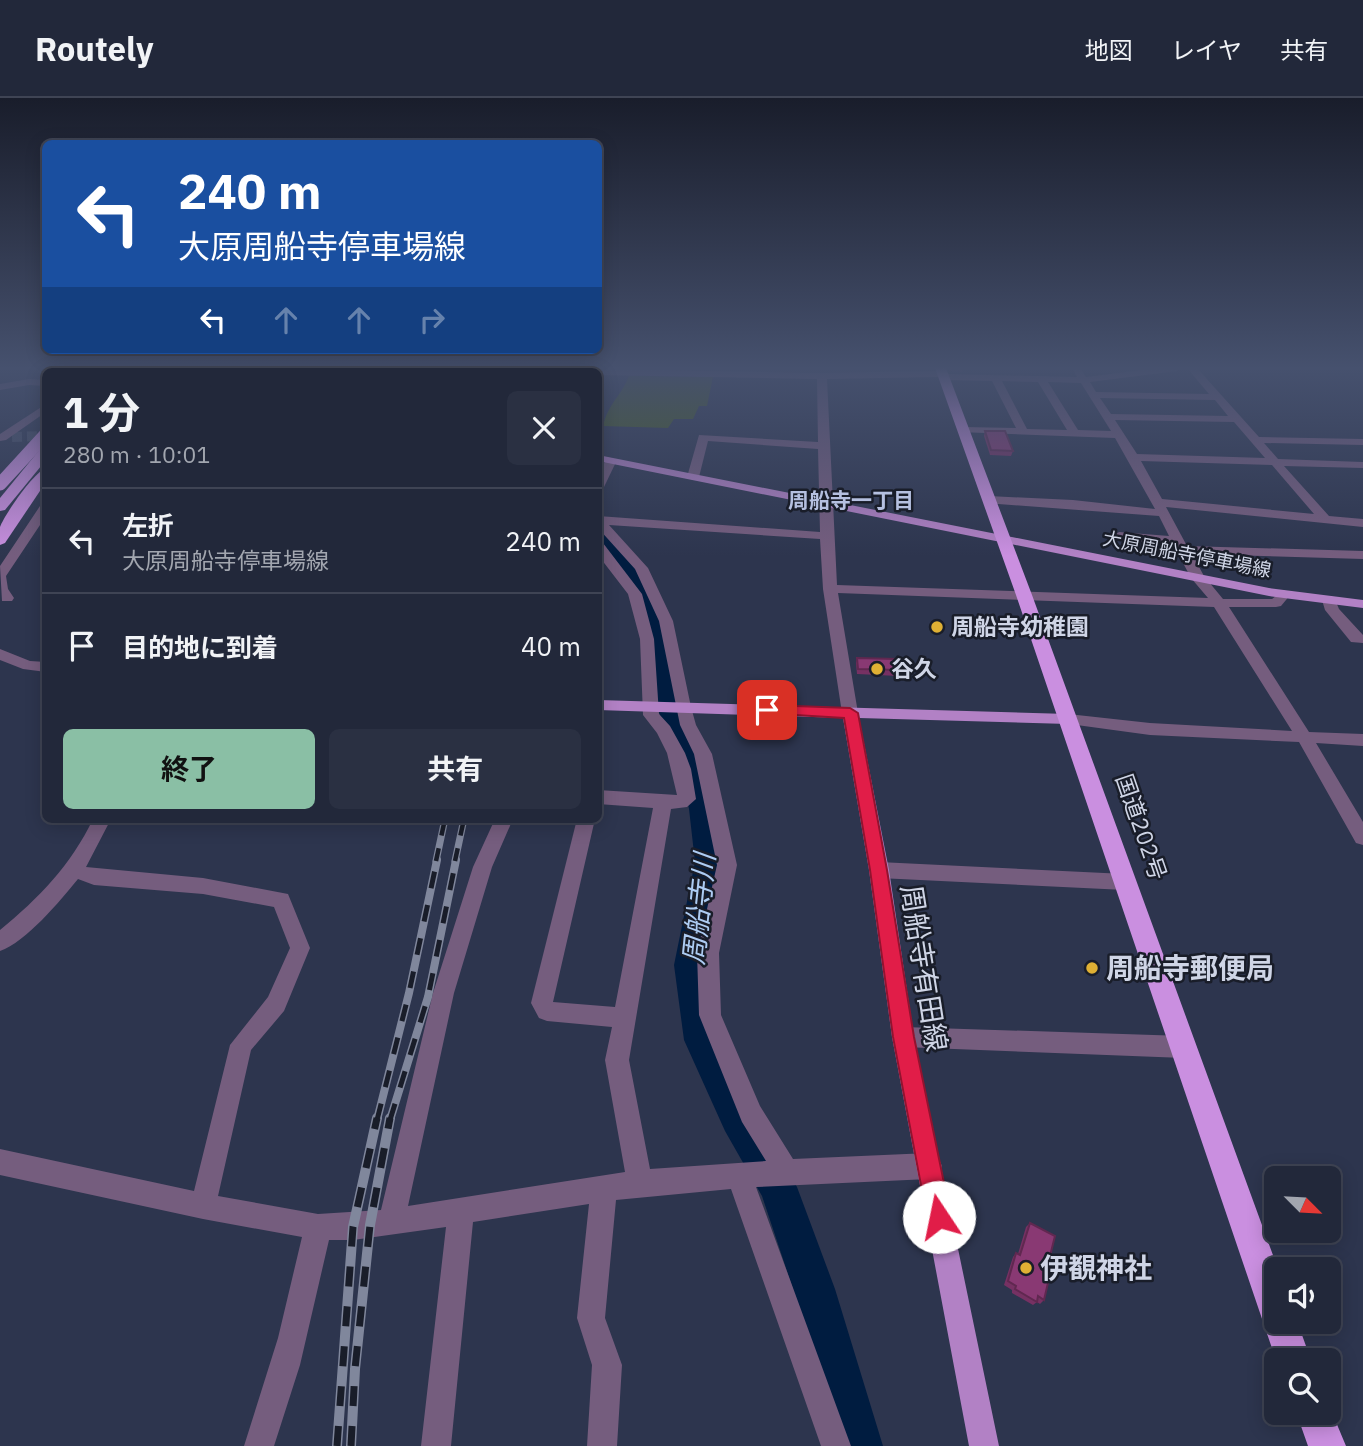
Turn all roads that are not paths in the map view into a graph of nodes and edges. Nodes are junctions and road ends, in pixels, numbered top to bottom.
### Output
1 (963, 430) edge
2 (821, 431) edge
3 (990, 431) edge
4 (1073, 431) edge
5 (1117, 431) edge
6 (1248, 431) edge
7 (1023, 432) joint
8 (1075, 434) junction
9 (1120, 435) junction
10 (42, 436) edge
11 (42, 437) edge
12 (1256, 440) junction
13 (1363, 442) edge
14 (822, 446) junction
15 (42, 456) edge
16 (1133, 457) junction
17 (605, 459) edge
18 (1276, 463) junction
19 (1363, 465) edge
20 (0, 474) edge
21 (42, 477) edge
22 (693, 477) junction
23 (0, 484) edge
24 (989, 500) junction
25 (824, 505) junction
26 (0, 507) edge
27 (1158, 508) junction
28 (42, 512) edge
29 (602, 520) edge
30 (1326, 520) junction
31 (1363, 523) edge
32 (602, 524) edge
33 (826, 536) junction
34 (1119, 536) dead end
35 (0, 540) edge
36 (1004, 540) junction
37 (1178, 545) junction
38 (602, 551) edge
39 (1363, 551) edge
40 (0, 577) edge
41 (1198, 578) junction
42 (831, 589) junction
43 (1284, 594) junction
44 (1024, 595) junction
45 (7, 598) dead end
46 (1329, 600) junction
47 (1219, 603) junction
48 (1363, 604) edge
49 (1363, 639) edge
50 (0, 654) edge
51 (42, 667) edge
52 (602, 705) edge
53 (652, 706) junction
54 (680, 707) junction
55 (850, 713) junction
56 (1068, 719) junction
57 (1304, 737) junction
58 (1363, 740) edge
59 (602, 797) edge
60 (663, 802) junction
61 (100, 823) edge
62 (502, 823) edge
63 (585, 823) edge
64 (1363, 838) edge
65 (878, 870) junction
66 (75, 871) junction
67 (1125, 882) junction
68 (0, 942) edge
69 (624, 1017) junction
70 (903, 1037) junction
71 (1184, 1047) junction
72 (0, 1162) edge
73 (929, 1166) junction
74 (788, 1172) junction
75 (746, 1176) junction
76 (640, 1183) junction
77 (604, 1189) junction
78 (203, 1206) junction
79 (461, 1212) junction
80 (391, 1222) junction
81 (318, 1227) junction
82 (1264, 1276) edge
83 (1319, 1425) edge
84 (259, 1446) edge
85 (436, 1446) edge
86 (602, 1446) edge
87 (836, 1446) edge
88 (985, 1446) edge
89 (1327, 1446) edge

1 - 24 highway, 国道202号
2 - 14 street
3 - 7 street
4 - 8 street
5 - 9 street
6 - 12 street
7 - 8 street
8 - 9 street
9 - 16 street
10 - 20 highway
11 - 23 highway, bridge
12 - 13 street
12 - 18 street
14 - 22 street
14 - 25 street
15 - 26 highway
16 - 18 street
16 - 27 street
17 - 22 main road, 大原周船寺停車場線
18 - 19 street
18 - 30 street
21 - 35 highway
22 - 25 main road, 大原周船寺停車場線
24 - 27 street
24 - 36 highway, 国道202号
25 - 33 street
25 - 36 main road, 大原周船寺停車場線
27 - 30 street
27 - 37 street
28 - 40 street
29 - 33 street
30 - 31 street
32 - 54 street
33 - 42 street
34 - 37 street
36 - 41 main road, 大原周船寺停車場線
36 - 44 highway, 国道202号
37 - 39 street
37 - 41 street
38 - 53 street
40 - 45 street
41 - 43 main road, 大原周船寺停車場線
41 - 47 street
42 - 44 street
42 - 55 street
43 - 46 main road, 大原周船寺停車場線
43 - 47 street
44 - 47 street
44 - 56 highway, 国道202号
46 - 48 main road, 大原周船寺停車場線
46 - 49 street
47 - 57 street
50 - 51 street
52 - 53 main road
53 - 54 main road
53 - 60 street
54 - 55 main road
54 - 74 street
55 - 56 main road
55 - 65 main road, 周船寺有田線
56 - 57 street
56 - 67 highway, 国道202号
57 - 58 street
57 - 64 street
59 - 60 street
60 - 69 street
61 - 66 street
62 - 80 street
63 - 69 street
65 - 67 street
65 - 70 main road, 周船寺有田線
66 - 68 street
66 - 78 street
67 - 71 highway, 国道202号
69 - 76 street
70 - 71 street
70 - 73 main road, 周船寺有田線
71 - 82 highway, 国道202号
72 - 78 street
73 - 74 street
73 - 88 main road, 周船寺有田線
74 - 75 street
75 - 76 street
75 - 87 street
76 - 77 street
77 - 79 street
77 - 86 street
78 - 81 street
79 - 80 street
79 - 85 street
80 - 81 street
81 - 84 street
83 - 89 highway

